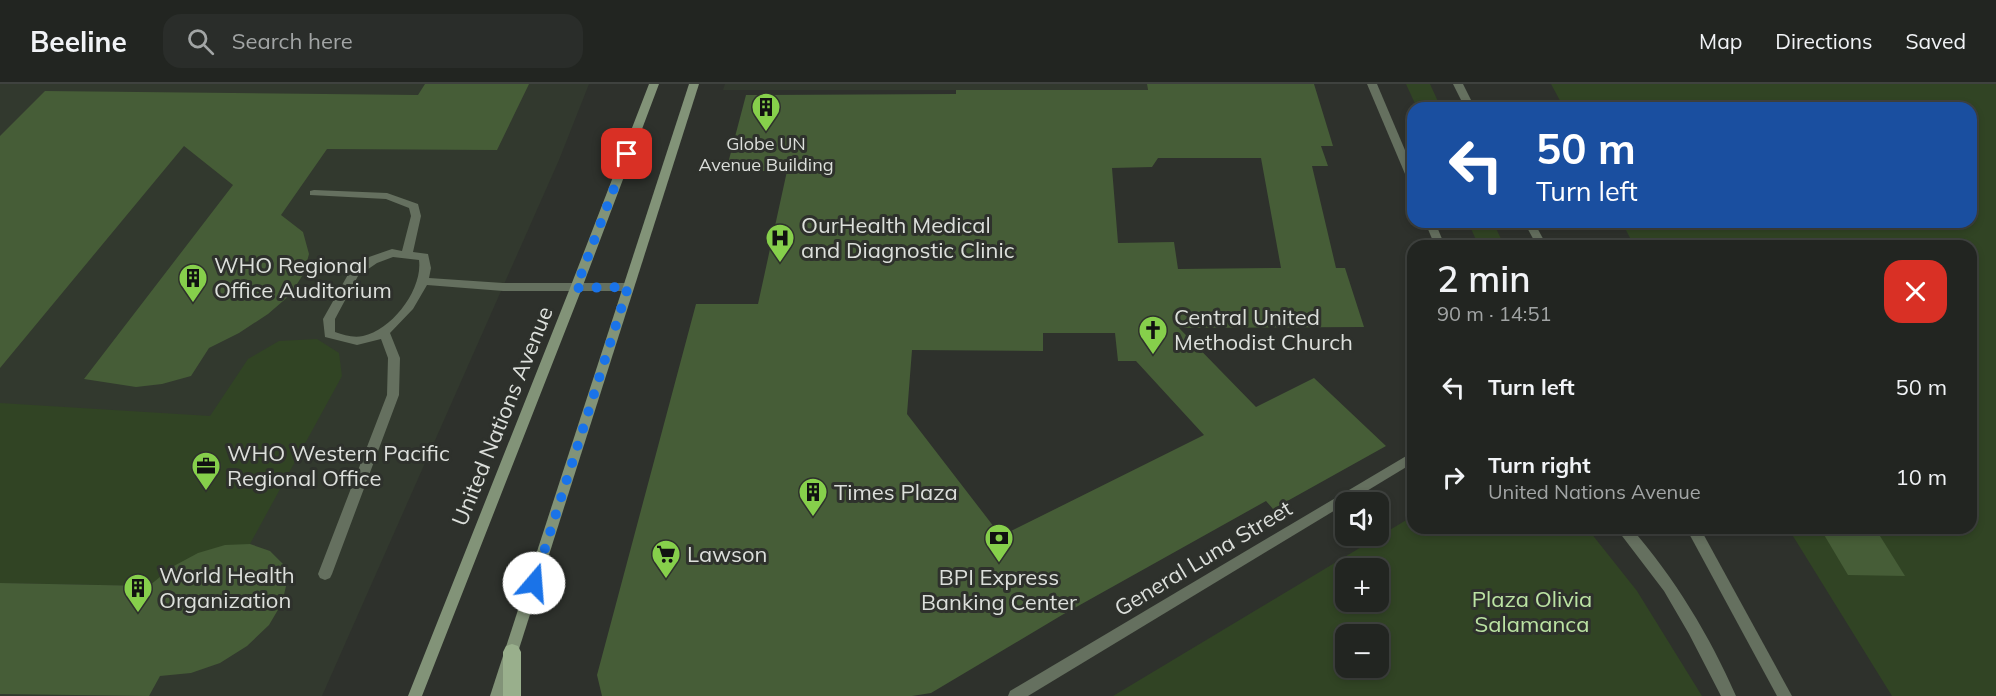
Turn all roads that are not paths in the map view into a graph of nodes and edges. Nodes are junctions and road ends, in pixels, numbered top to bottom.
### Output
1 (654, 84) edge
2 (693, 84) edge
3 (1372, 84) edge
4 (1458, 84) edge
5 (1467, 102) edge
6 (1407, 168) edge
7 (314, 193) dead end
8 (407, 253) junction
9 (423, 281) junction
10 (628, 287) junction
11 (576, 288) junction
12 (384, 332) junction
13 (1407, 461) edge
14 (1629, 534) edge
15 (1696, 534) edge
16 (325, 574) dead end
17 (512, 652) junction
18 (414, 696) edge
19 (497, 696) edge
20 (512, 696) edge
21 (1015, 696) edge
22 (1729, 696) edge
23 (1785, 696) edge

1 - 11 main road, United Nations Avenue
2 - 10 main road
3 - 6 street
4 - 5 street
7 - 8 street
8 - 9 street
8 - 12 street
9 - 11 street
9 - 12 street
10 - 11 street
10 - 17 main road
11 - 18 main road, United Nations Avenue
12 - 16 street
13 - 21 street, General Luna Street
14 - 22 street
15 - 23 street
17 - 19 main road
17 - 20 main road

